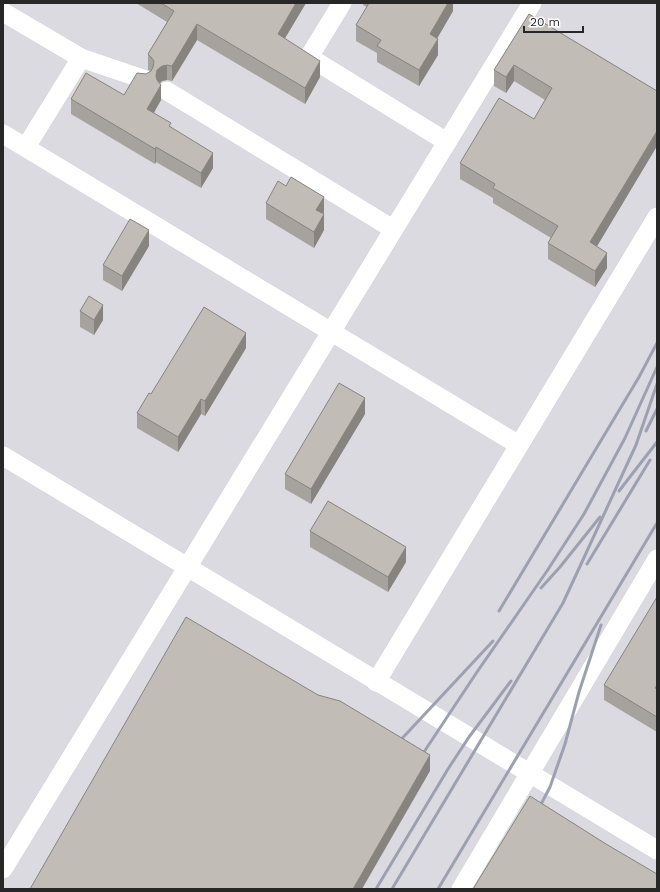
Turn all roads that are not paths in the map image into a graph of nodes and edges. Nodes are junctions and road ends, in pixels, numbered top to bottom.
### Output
1 (342, 3) edge
2 (532, 3) edge
3 (3, 12) edge
4 (81, 58) junction
5 (143, 79) edge
6 (167, 91) dead end
7 (3, 134) edge
8 (447, 142) junction
9 (26, 148) junction
10 (657, 216) edge
11 (394, 229) junction
12 (331, 332) junction
13 (519, 445) junction
14 (3, 456) edge
15 (657, 558) edge
16 (188, 566) junction
17 (376, 682) junction
18 (530, 775) junction
19 (657, 850) edge
20 (3, 869) edge
21 (461, 889) edge

1 - 8 lane
2 - 8 lane
3 - 4 lane
4 - 5 lane
4 - 9 lane
6 - 11 lane
7 - 9 lane
8 - 11 lane
9 - 12 lane
10 - 13 lane
11 - 12 lane
12 - 13 lane
12 - 16 lane
13 - 17 lane
14 - 16 lane
15 - 18 lane
16 - 17 lane
16 - 20 lane
17 - 18 lane
18 - 19 lane
18 - 21 lane

